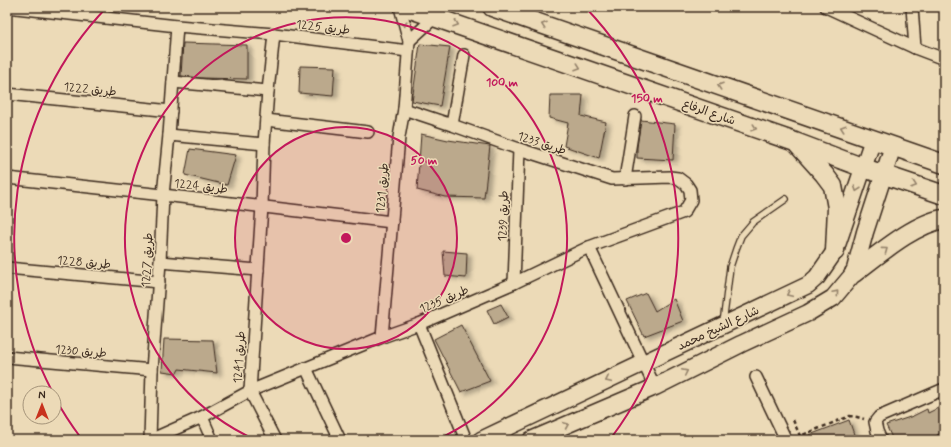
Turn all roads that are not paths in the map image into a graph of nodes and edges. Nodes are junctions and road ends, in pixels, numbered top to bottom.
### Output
1 (7, 7) edge
2 (400, 7) edge
3 (405, 7) edge
4 (492, 7) edge
5 (826, 7) edge
6 (912, 7) edge
7 (91, 12) edge
8 (435, 17) junction
9 (176, 26) junction
10 (274, 34) junction
11 (409, 46) junction
12 (915, 48) junction
13 (464, 55) dead end
14 (944, 59) edge
15 (172, 82) junction
16 (268, 91) junction
17 (7, 94) edge
18 (404, 109) junction
19 (170, 110) junction
20 (635, 116) dead end
21 (266, 120) junction
22 (452, 125) junction
23 (368, 132) dead end
24 (169, 135) junction
25 (874, 139) junction
26 (795, 142) junction
27 (264, 144) junction
28 (893, 146) junction
29 (519, 149) junction
30 (944, 164) edge
31 (864, 168) junction
32 (884, 175) junction
33 (7, 178) edge
34 (626, 179) junction
35 (163, 194) junction
36 (944, 195) edge
37 (786, 199) dead end
38 (691, 200) joint
39 (262, 206) junction
40 (944, 219) edge
41 (392, 222) junction
42 (589, 247) junction
43 (835, 251) junction
44 (160, 262) junction
45 (7, 268) edge
46 (258, 270) junction
47 (854, 273) junction
48 (159, 282) junction
49 (514, 283) junction
50 (419, 324) junction
51 (722, 326) junction
52 (382, 337) junction
53 (7, 357) edge
54 (644, 364) junction
55 (306, 368) junction
56 (152, 370) junction
57 (756, 377) dead end
58 (655, 386) junction
59 (944, 389) edge
60 (250, 391) junction
61 (202, 417) junction
62 (150, 440) edge
63 (212, 440) edge
64 (275, 440) edge
65 (340, 440) edge
66 (466, 440) edge
67 (481, 440) edge
68 (531, 440) edge
69 (786, 440) edge
70 (880, 440) edge

1 - 7 street, طريق 1225
2 -> 11 street, طريق 1231
3 - 8 main road, شارع الرفاع
25 -> 4 main road
5 - 12 street
6 - 12 street
7 - 9 street, طريق 1225
8 - 11 street
8 -> 26 main road, شارع الرفاع
9 - 10 street, طريق 1225
9 - 15 street, طريق 1227
10 - 11 street, طريق 1225
10 - 16 street, طريق 1241
11 - 18 street, طريق 1231
12 - 14 street
13 - 22 street
15 - 16 street
15 - 19 street, طريق 1227
16 - 21 street, طريق 1241
17 - 19 street, طريق 1222
18 - 22 street, طريق 1233
18 - 41 street, طريق 1231
19 - 24 street, طريق 1227
20 - 34 street
21 - 23 street
21 - 27 street, طريق 1241
22 - 29 street, طريق 1233
24 - 27 street
24 - 35 street, طريق 1227
25 - 28 main road
25 - 31 street, شارع الشيخ محمد
26 - 31 main road, شارع الرفاع
26 - 43 main road
27 - 39 street, طريق 1241
28 - 30 main road
28 - 32 street, شارع الشيخ محمد
29 - 34 street, طريق 1233
29 - 49 street, طريق 1239
31 - 32 main road, شارع الرفاع
31 -> 43 street, شارع الشيخ محمد
32 -> 36 main road, شارع الرفاع
32 - 47 street, شارع الشيخ محمد
33 - 35 street, طريق 1224
34 - 38 street, طريق 1233
35 - 39 street, طريق 1224
35 - 44 street, طريق 1227
37 - 51 lane
38 - 42 street, طريق 1235
39 - 41 street, طريق 1224
39 - 46 street, طريق 1241
47 -> 40 main road
41 - 52 street, طريق 1231
42 - 49 street, طريق 1235
42 - 54 street
43 -> 51 street, شارع الشيخ محمد
44 - 46 street
44 - 48 street, طريق 1227
45 - 48 street, طريق 1228
46 - 60 street, طريق 1241
58 -> 47 street, شارع الشيخ محمد
48 - 56 street, طريق 1227
49 - 50 street, طريق 1235
50 - 52 street, طريق 1235
50 - 66 street
51 - 54 street, شارع الشيخ محمد
52 - 55 street, طريق 1235
53 - 56 street, طريق 1230
54 - 58 street
54 -> 67 street, شارع الشيخ محمد
55 - 60 street, طريق 1235
55 - 65 street
56 - 62 street, طريق 1227
57 - 69 street
68 -> 58 street, شارع الشيخ محمد
59 - 70 street
60 - 61 street, طريق 1235
60 - 64 street, طريق 1241
61 - 62 street, طريق 1235
61 - 63 street

